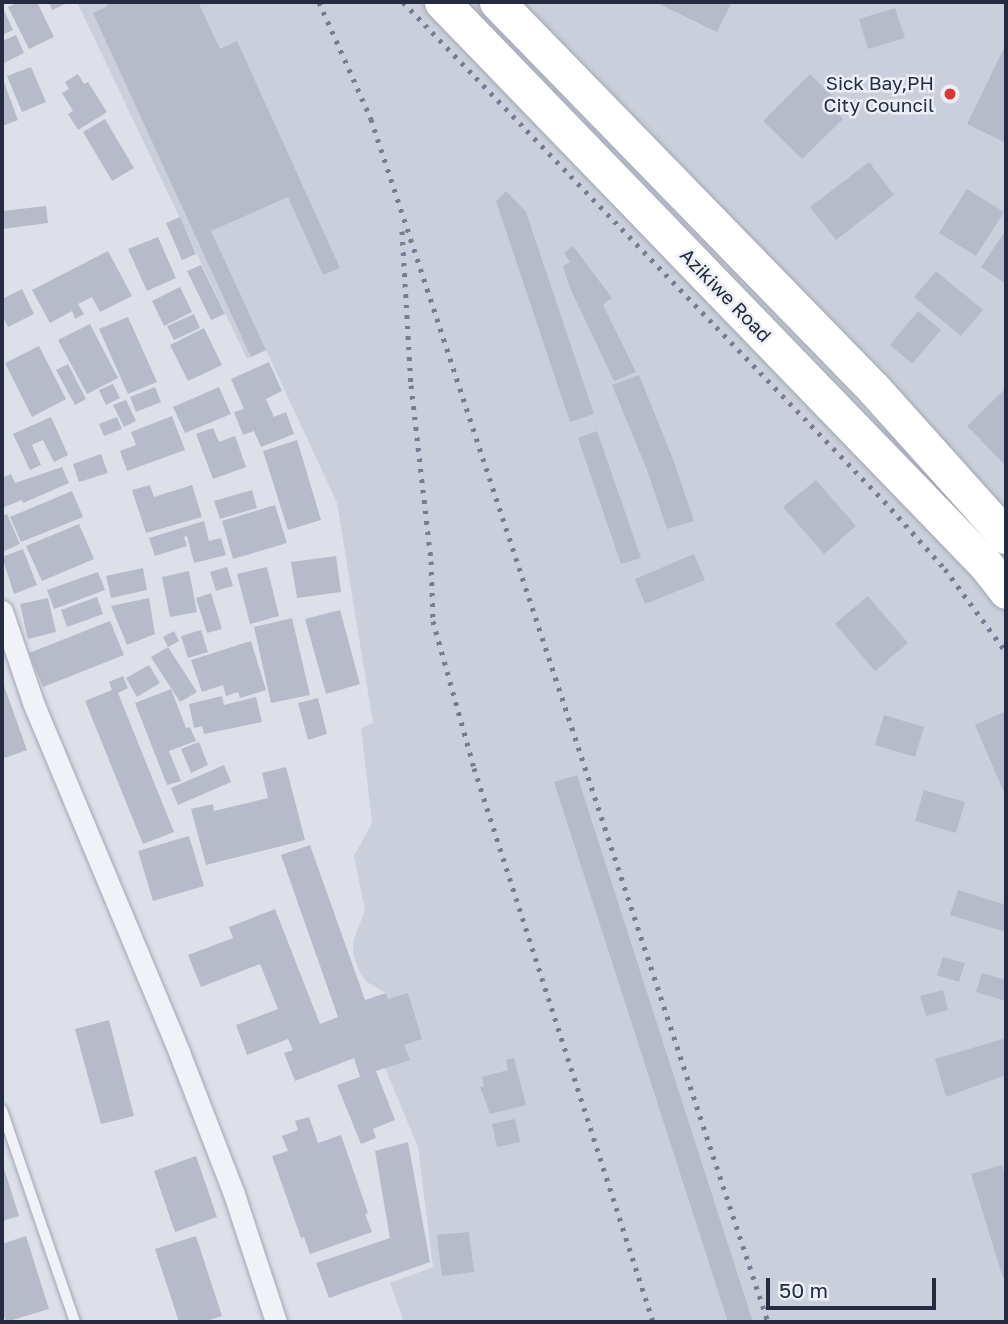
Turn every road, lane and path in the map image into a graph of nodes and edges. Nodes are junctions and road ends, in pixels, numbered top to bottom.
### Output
1 (442, 2) edge
2 (497, 2) edge
3 (1006, 536) edge
4 (1006, 591) edge
5 (2, 611) edge
6 (2, 1110) edge
7 (75, 1322) edge
8 (276, 1322) edge

1 - 4 main road, Azikiwe Road
2 - 3 main road
5 - 8 street
6 - 7 lane

